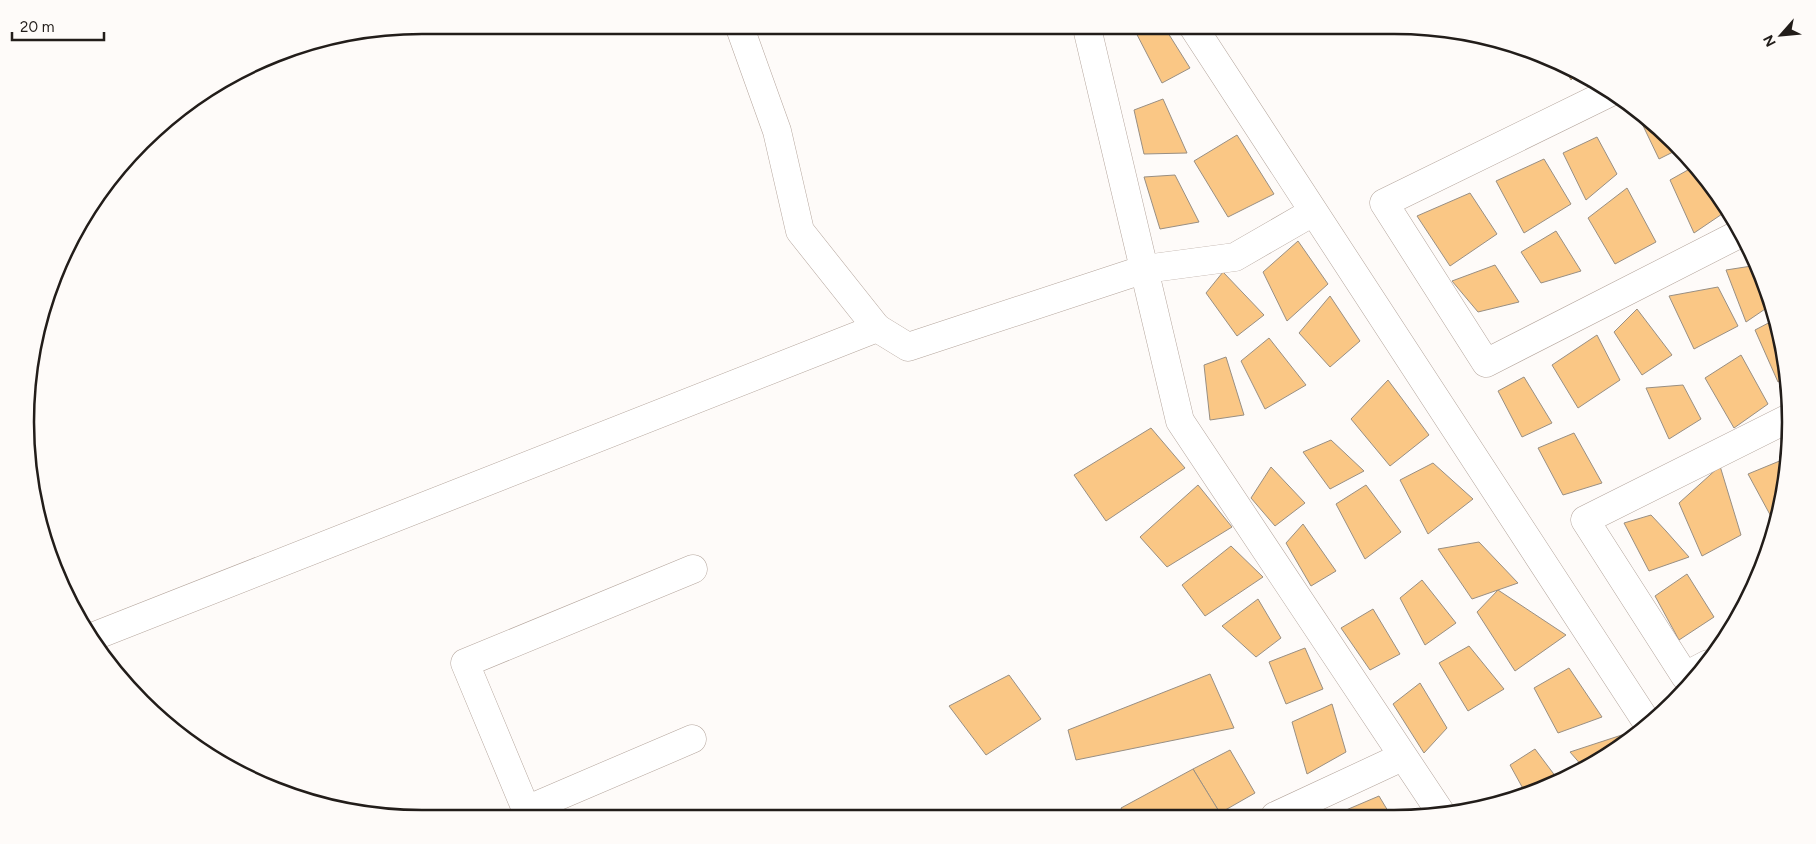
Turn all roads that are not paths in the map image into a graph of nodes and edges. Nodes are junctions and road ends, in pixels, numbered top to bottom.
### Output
1 (742, 34) edge
2 (1088, 34) edge
3 (1198, 34) edge
4 (1604, 95) edge
5 (1313, 212) junction
6 (1735, 236) edge
7 (1144, 269) junction
8 (877, 328) junction
9 (1782, 421) edge
10 (692, 569) dead end
11 (97, 635) edge
12 (1689, 674) edge
13 (1644, 718) edge
14 (692, 739) dead end
15 (1402, 757) junction
16 (1437, 808) edge
17 (526, 810) edge
18 (537, 810) edge
19 (1287, 810) edge

1 - 8 street
2 - 7 street
3 - 5 street
4 - 6 street
5 - 7 street
5 - 13 street
7 - 8 street
7 - 15 street
8 - 11 street
9 - 12 street
10 - 17 street
14 - 18 street
15 - 16 street
15 - 19 street

